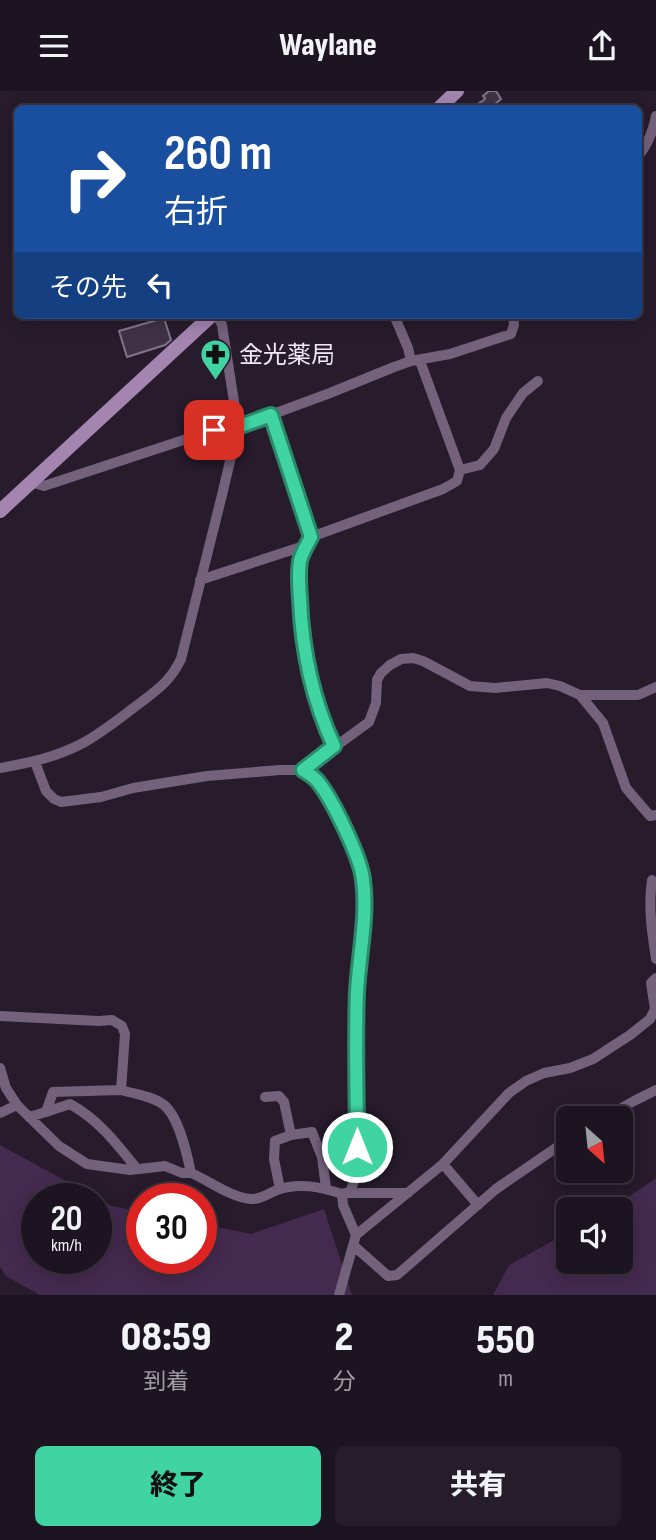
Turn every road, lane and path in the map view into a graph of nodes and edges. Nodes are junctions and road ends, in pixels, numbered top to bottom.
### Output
1 (457, 91) edge
2 (442, 105) edge
3 (656, 116) edge
4 (642, 151) edge
5 (208, 319) edge
6 (220, 319) edge
7 (396, 319) edge
8 (513, 319) edge
9 (416, 361) junction
10 (538, 381) dead end
11 (271, 415) junction
12 (238, 425) junction
13 (460, 470) junction
14 (32, 482) junction
15 (0, 511) edge
16 (309, 541) junction
17 (200, 580) junction
18 (656, 687) edge
19 (580, 695) junction
20 (334, 746) junction
21 (35, 762) junction
22 (0, 768) edge
23 (303, 770) junction
24 (656, 815) edge
25 (652, 880) dead end
26 (656, 959) edge
27 (656, 978) edge
28 (0, 1016) edge
29 (0, 1067) edge
30 (2, 1081) edge
31 (121, 1090) junction
32 (656, 1090) edge
33 (265, 1097) dead end
34 (17, 1105) junction
35 (626, 1106) edge
36 (46, 1112) junction
37 (0, 1114) edge
38 (29, 1117) junction
39 (291, 1135) junction
40 (556, 1148) edge
41 (443, 1164) junction
42 (137, 1170) junction
43 (191, 1173) junction
44 (326, 1188) junction
45 (280, 1189) junction
46 (346, 1193) junction
47 (408, 1193) junction
48 (478, 1205) junction
49 (354, 1240) junction
50 (339, 1295) edge

1 - 2 main road
3 - 4 street
5 - 14 main road
6 - 12 street
7 - 9 street
8 - 9 street
9 - 11 street
9 - 13 street
10 - 13 street
11 - 12 street
11 - 16 street
12 - 14 street
12 - 17 street
13 - 16 street
14 - 15 main road
16 - 17 street
16 - 20 street
17 - 21 street
18 - 19 street
19 - 20 street
19 - 24 street
20 - 23 street
21 - 22 street
21 - 23 street
23 - 46 street
25 - 26 street
27 - 41 street
28 - 31 street
29 - 30 street
30 - 34 street
31 - 36 street
31 - 43 street
32 - 35 street
33 - 39 street
34 - 37 street
34 - 38 street
36 - 38 street
36 - 42 street
38 - 42 street
39 - 44 street
39 - 45 street
40 - 48 street
41 - 47 street
41 - 48 street
42 - 43 street
43 - 45 street
44 - 45 street
44 - 46 street
46 - 47 street
46 - 49 street
47 - 49 street
48 - 49 street
49 - 50 street

